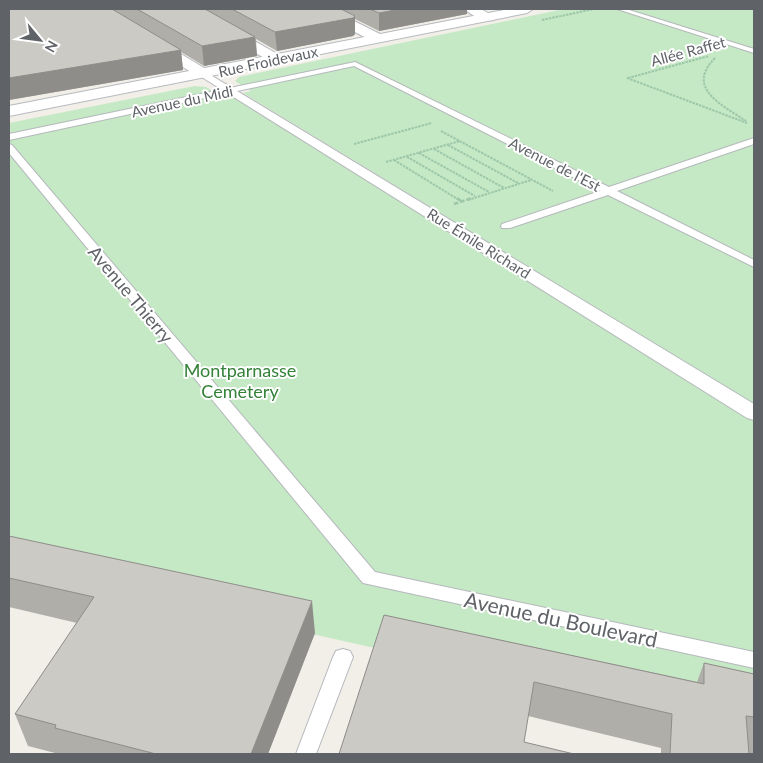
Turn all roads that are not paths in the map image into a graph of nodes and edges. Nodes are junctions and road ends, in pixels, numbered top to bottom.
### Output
1 (98, 9) edge
2 (189, 9) edge
3 (322, 9) edge
4 (471, 9) edge
5 (527, 9) edge
6 (620, 9) edge
7 (489, 17) junction
8 (377, 38) junction
9 (754, 51) edge
10 (276, 59) junction
11 (355, 64) joint
12 (204, 74) junction
13 (231, 90) junction
14 (9, 111) edge
15 (9, 137) edge
16 (754, 141) edge
17 (9, 147) edge
18 (608, 191) junction
19 (506, 226) dead end
20 (754, 264) edge
21 (754, 413) edge
22 (368, 578) joint
23 (343, 657) dead end
24 (754, 660) edge
25 (306, 754) edge

1 - 12 street
2 - 10 street
3 - 8 street
4 - 7 street
5 - 7 street, Rue Froidevaux
6 - 9 lane
7 - 8 street, Rue Froidevaux
8 - 10 street, Rue Froidevaux
10 - 12 street, Rue Froidevaux
11 - 13 lane, Avenue du Midi
11 - 18 lane, Avenue de l'Est
12 - 13 street, Rue Émile Richard
12 - 14 street, Rue Froidevaux
13 - 15 lane, Avenue du Midi
13 - 21 street, Rue Émile Richard
16 - 18 lane
17 - 22 lane, Avenue Thierry
18 - 19 lane
18 - 20 lane, Avenue de l'Est
22 - 24 lane, Avenue du Boulevard
23 - 25 lane

